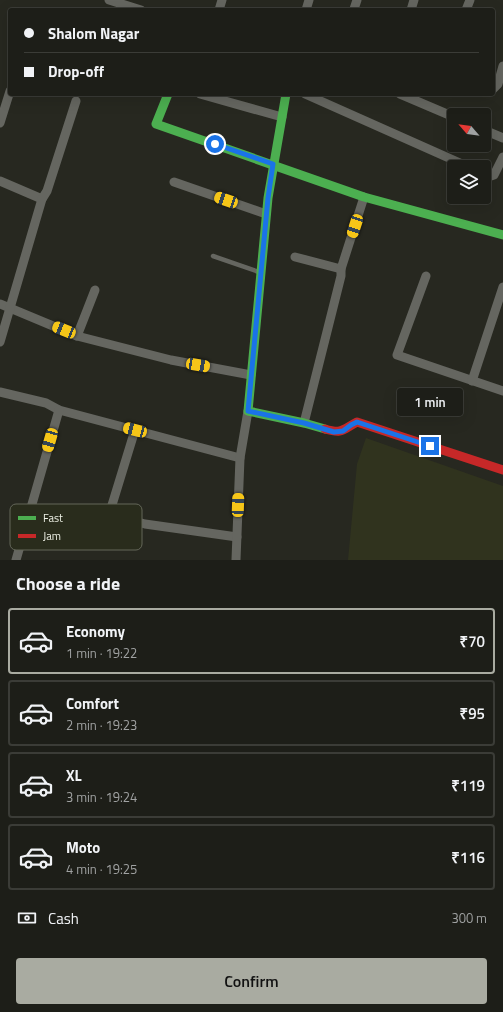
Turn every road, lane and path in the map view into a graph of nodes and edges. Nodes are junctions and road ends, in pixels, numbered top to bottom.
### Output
1 (110, 0) edge
2 (135, 8) edge
3 (503, 66) edge
4 (495, 87) edge
5 (8, 96) edge
6 (167, 96) edge
7 (207, 96) edge
8 (286, 96) edge
9 (309, 96) edge
10 (405, 96) edge
11 (76, 101) dead end
12 (447, 114) edge
13 (282, 117) junction
14 (0, 123) edge
15 (491, 133) edge
16 (503, 138) edge
17 (503, 157) edge
18 (453, 160) edge
19 (273, 164) junction
20 (491, 176) edge
21 (0, 182) edge
22 (174, 182) dead end
23 (364, 197) junction
24 (42, 199) junction
25 (266, 214) junction
26 (503, 234) edge
27 (213, 256) dead end
28 (295, 257) dead end
29 (341, 269) junction
30 (261, 273) junction
31 (426, 276) dead end
32 (503, 287) edge
33 (95, 290) dead end
34 (0, 304) edge
35 (9, 307) junction
36 (77, 336) junction
37 (0, 342) edge
38 (251, 375) junction
39 (472, 381) junction
40 (503, 391) edge
41 (0, 392) edge
42 (59, 410) junction
43 (248, 411) junction
44 (304, 423) junction
45 (135, 430) junction
46 (240, 458) junction
47 (503, 470) edge
48 (32, 504) edge
49 (112, 504) edge
50 (142, 523) edge
51 (237, 537) junction
52 (19, 550) edge
53 (16, 560) edge
54 (236, 560) edge

1 - 2 street
3 - 4 street
5 - 14 street
6 - 19 street
7 - 13 street
8 - 13 street
9 - 18 street
10 - 12 street
11 - 24 street
13 - 19 street
15 - 16 street
17 - 20 street
19 - 23 street
19 - 25 street
21 - 24 street
22 - 25 street
23 - 26 street
23 - 29 street
24 - 35 street
25 - 30 street
27 - 30 lane
28 - 29 street
29 - 44 street
30 - 38 street
31 - 39 street
32 - 39 street
33 - 36 street
34 - 35 street
35 - 36 street
35 - 37 street
36 - 38 street
38 - 43 street
39 - 40 street
41 - 42 street
42 - 45 street
42 - 48 street
43 - 44 street
43 - 46 street
44 - 47 street
45 - 46 street
45 - 49 street
46 - 51 street
50 - 51 street
51 - 54 street
52 - 53 street

